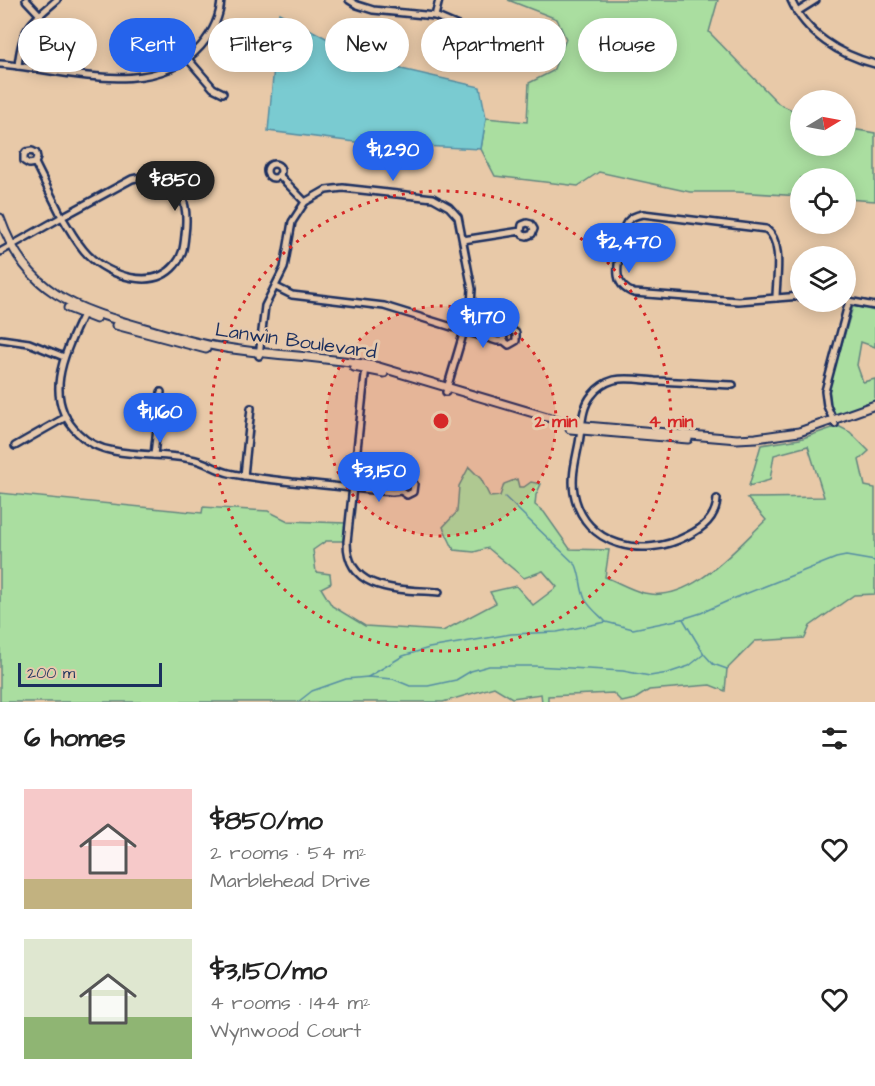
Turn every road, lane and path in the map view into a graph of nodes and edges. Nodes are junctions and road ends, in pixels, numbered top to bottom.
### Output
1 (26, 0) edge
2 (57, 0) edge
3 (221, 0) edge
4 (349, 0) edge
5 (439, 0) edge
6 (791, 0) edge
7 (816, 0) edge
8 (797, 12) junction
9 (40, 15) junction
10 (435, 16) junction
11 (37, 18) edge
12 (440, 18) edge
13 (196, 52) edge
14 (0, 64) edge
15 (875, 64) edge
16 (18, 66) edge
17 (196, 68) edge
18 (67, 72) edge
19 (160, 72) edge
20 (223, 93) dead end
21 (35, 163) dead end
22 (279, 176) dead end
23 (305, 202) junction
24 (62, 217) junction
25 (0, 218) edge
26 (0, 231) edge
27 (521, 231) dead end
28 (464, 240) junction
29 (10, 248) junction
30 (0, 252) edge
31 (276, 287) junction
32 (790, 297) edge
33 (776, 298) junction
34 (856, 302) edge
35 (875, 306) edge
36 (845, 312) edge
37 (83, 313) junction
38 (465, 331) junction
39 (1, 339) edge
40 (504, 340) dead end
41 (259, 354) junction
42 (64, 357) junction
43 (366, 367) junction
44 (733, 385) dead end
45 (447, 390) junction
46 (160, 392) dead end
47 (251, 408) dead end
48 (875, 408) edge
49 (66, 417) junction
50 (834, 422) junction
51 (581, 429) junction
52 (15, 446) dead end
53 (154, 455) junction
54 (244, 476) junction
55 (352, 488) junction
56 (401, 491) dead end
57 (717, 499) dead end
58 (439, 592) dead end

1 - 9 street
2 - 9 street
3 - 13 street
4 - 10 street
5 - 10 street
6 - 8 street
7 - 8 street
8 - 15 street
9 - 11 street
10 - 12 street
14 - 16 street
17 - 20 street
18 - 19 street
21 - 24 street
22 - 23 street
23 - 28 street
23 - 31 street
24 - 24 street
24 - 29 street
25 - 29 street, Lanwin Boulevard
26 - 29 street, Lanwin Boulevard
27 - 28 street
28 - 38 street
29 - 30 street
29 - 37 street, Lanwin Boulevard
31 - 38 street
31 - 41 street
32 - 33 street
33 - 33 street
34 - 35 street
36 - 50 street
37 - 41 street, Lanwin Boulevard
37 - 42 street
38 - 40 street
38 - 45 street
39 - 42 street
41 - 43 street, Lanwin Boulevard
42 - 49 street
43 - 45 street, Lanwin Boulevard
43 - 55 street
44 - 51 street
45 - 51 street, Lanwin Boulevard
46 - 53 street
47 - 54 street
48 - 50 street, Lanwin Boulevard
49 - 52 street
49 - 53 street
50 - 51 street, Lanwin Boulevard
51 - 57 street
53 - 54 street
54 - 55 street
55 - 56 street
55 - 58 street

